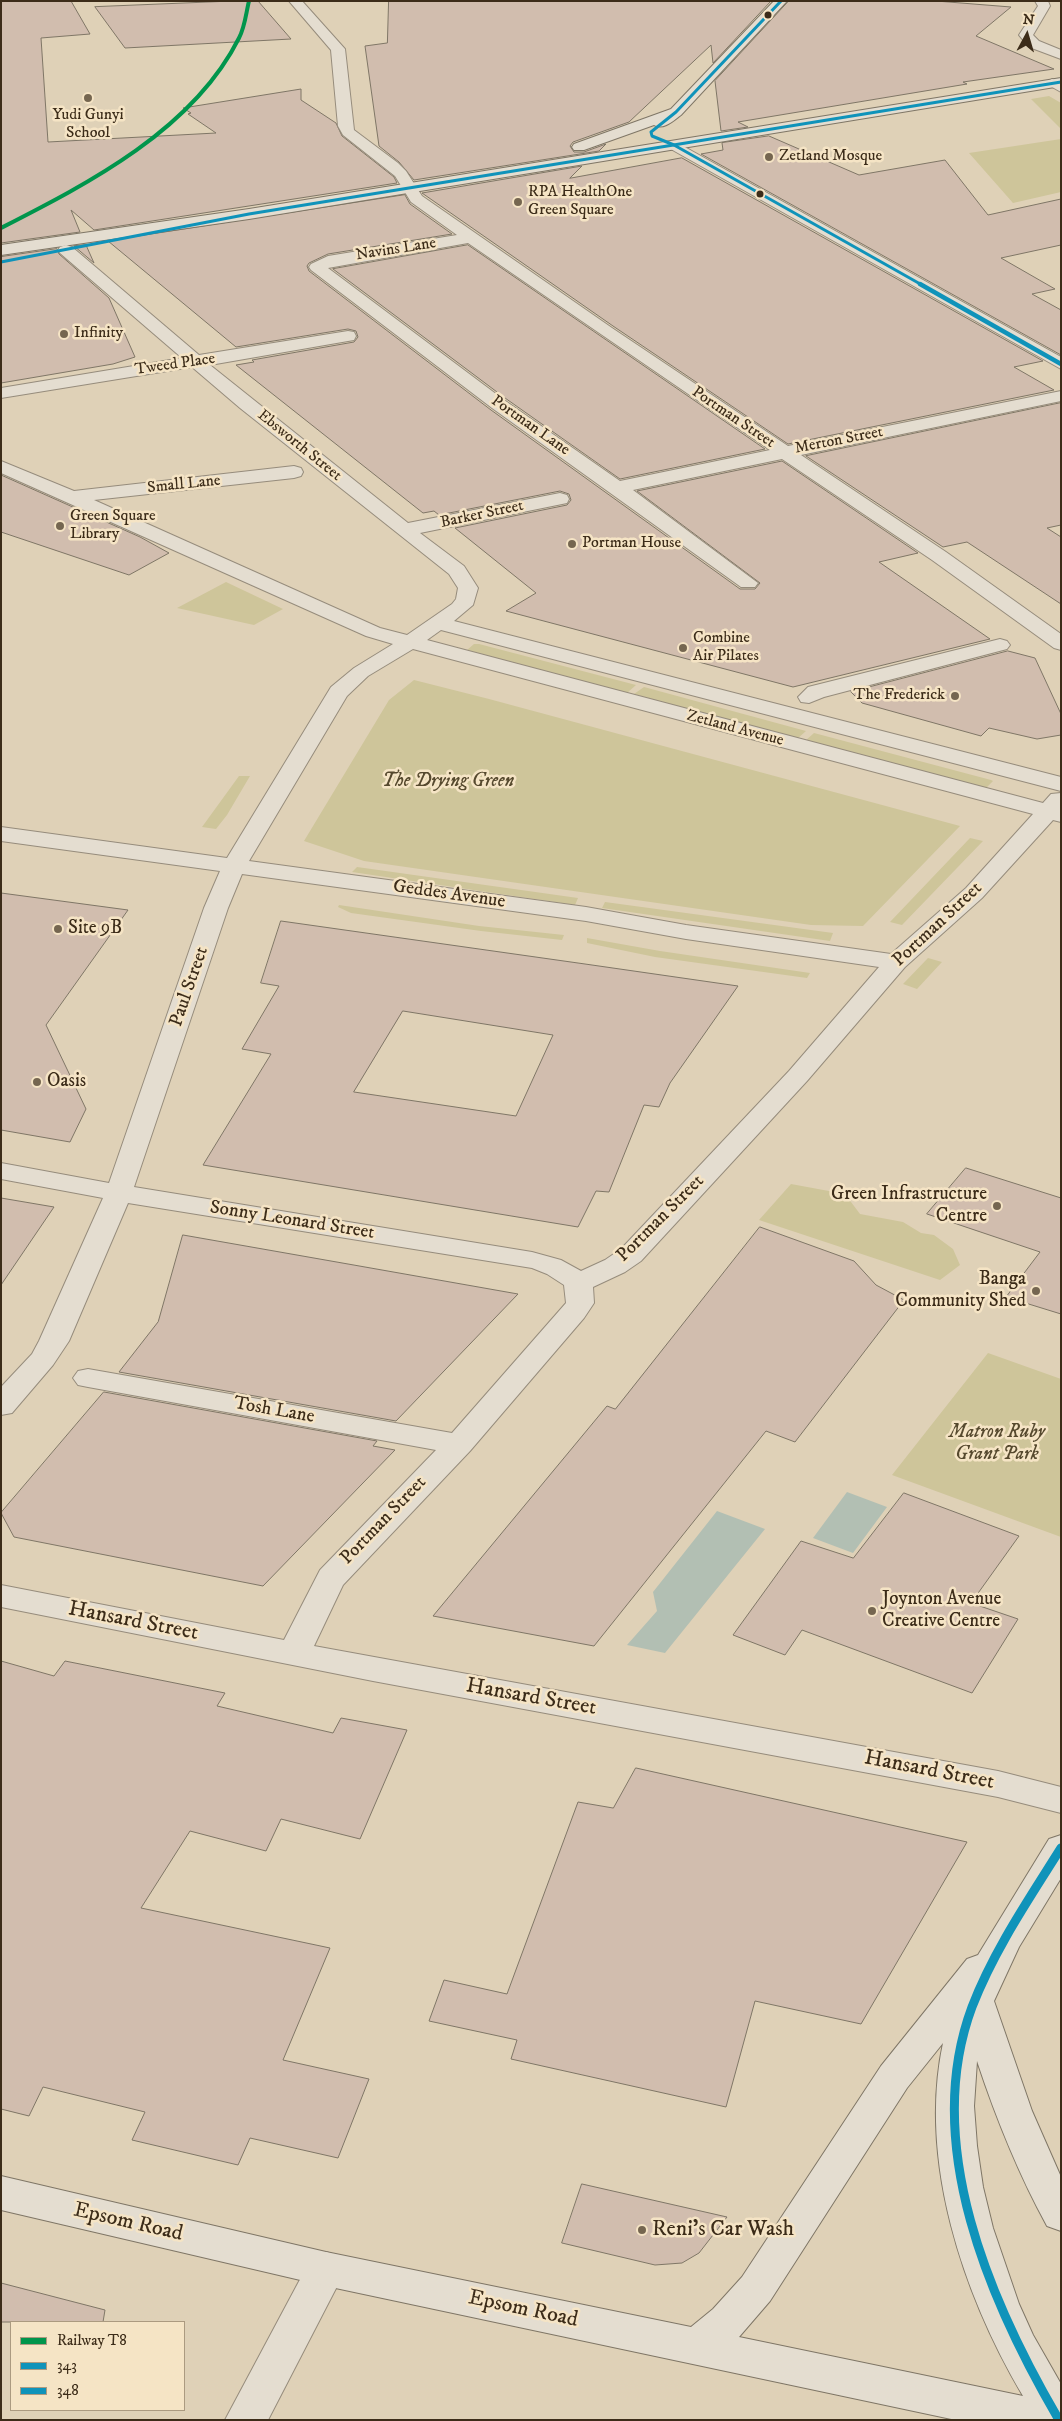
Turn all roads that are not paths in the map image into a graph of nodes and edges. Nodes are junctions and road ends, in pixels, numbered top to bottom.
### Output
1 (295, 1) edge
2 (781, 1) edge
3 (1042, 3) edge
4 (1061, 56) edge
5 (1058, 84) edge
6 (676, 112) junction
7 (674, 145) junction
8 (469, 178) junction
9 (408, 188) junction
10 (249, 214) junction
11 (473, 237) junction
12 (1, 250) edge
13 (66, 250) junction
14 (1, 262) edge
15 (319, 264) joint
16 (348, 336) dead end
17 (194, 361) junction
18 (1061, 364) edge
19 (1, 393) edge
20 (1061, 396) edge
21 (784, 452) junction
22 (1, 466) edge
23 (294, 472) dead end
24 (618, 487) junction
25 (74, 497) junction
26 (560, 499) dead end
27 (404, 530) junction
28 (748, 582) dead end
29 (438, 623) junction
30 (409, 643) junction
31 (1061, 644) edge
32 (1000, 645) dead end
33 (809, 698) dead end
34 (1061, 784) edge
35 (1057, 808) edge
36 (1, 834) edge
37 (1, 851) edge
38 (230, 874) junction
39 (890, 970) junction
40 (1, 1171) edge
41 (120, 1192) junction
42 (578, 1283) junction
43 (88, 1378) dead end
44 (1, 1406) edge
45 (459, 1444) junction
46 (1, 1596) edge
47 (294, 1653) junction
48 (1061, 1800) edge
49 (1061, 1848) edge
50 (1009, 1934) junction
51 (976, 2003) junction
52 (1, 2193) edge
53 (1061, 2214) edge
54 (326, 2269) junction
55 (698, 2348) junction
56 (246, 2420) edge
57 (1047, 2420) edge
58 (1059, 2420) edge

1 - 9 street, Portman Street
2 - 6 street
3 - 4 street
5 - 7 street
6 - 7 street
6 - 7 street
6 - 8 street
7 - 8 street
7 - 18 street
8 - 9 street
9 - 10 street
9 - 11 street, Portman Street
10 - 12 street
10 - 13 street
11 - 15 street, Navins Lane
11 - 21 street, Portman Street
13 - 14 street
13 - 17 street, Ebsworth Street
15 - 24 street, Portman Lane
16 - 17 street, Tweed Place
17 - 19 street, Tweed Place
17 - 27 street, Ebsworth Street
20 - 21 street, Merton Street
21 - 24 street, Merton Street
21 - 31 street, Portman Street
22 - 25 street, Zetland Avenue
23 - 25 street, Small Lane
24 - 28 street, Portman Lane
25 - 30 street, Zetland Avenue
26 - 27 street, Barker Street
27 - 29 street, Ebsworth Street
29 - 30 street, Ebsworth Street
29 - 34 street, Zetland Avenue
30 - 35 street, Zetland Avenue
30 - 38 street, Paul Street
32 - 33 street
35 - 39 street, Portman Street
36 - 38 street, Geddes Avenue
37 - 38 street, Geddes Avenue
38 - 39 street, Geddes Avenue
38 - 41 street, Paul Street
39 - 42 street, Portman Street
40 - 41 street, Sonny Leonard Street
41 - 42 street, Sonny Leonard Street
41 - 44 street, Paul Street
42 - 45 street, Portman Street
43 - 45 street, Tosh Lane
45 - 47 street, Portman Street
46 - 47 street, Hansard Street
47 - 48 street, Hansard Street
49 - 50 street
50 - 51 street
50 - 55 street
51 - 53 street
51 - 58 street
52 - 54 street, Epsom Road
54 - 55 street, Epsom Road
54 - 56 street
55 - 57 street, Epsom Road

